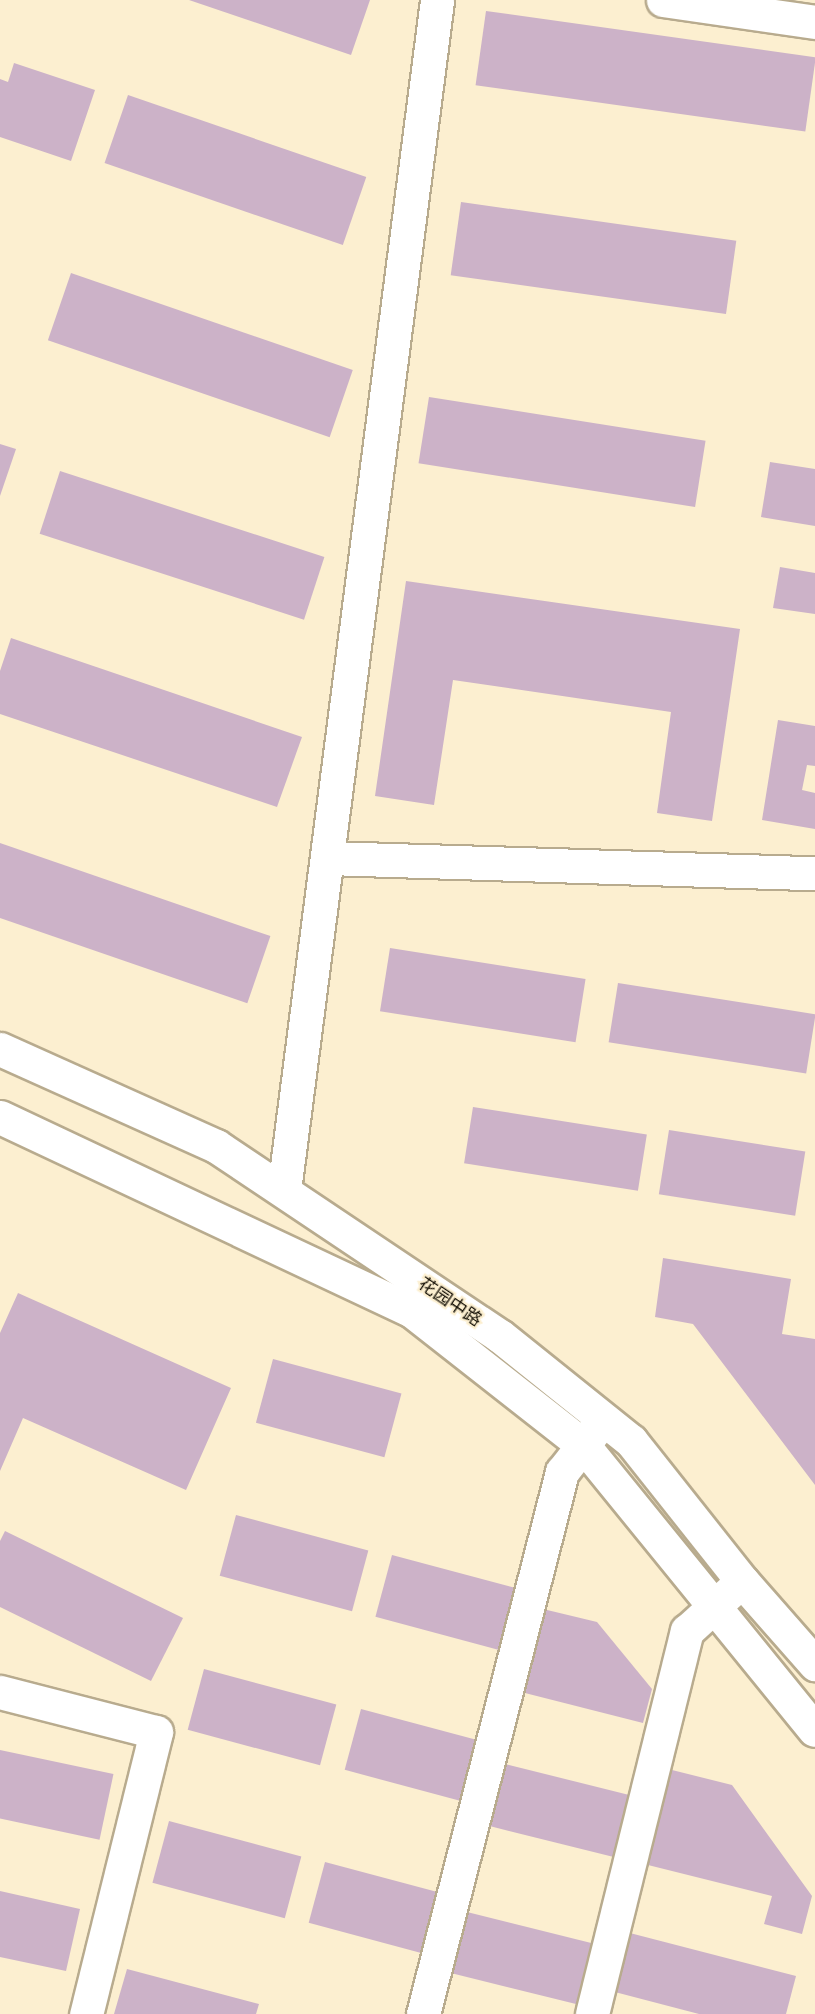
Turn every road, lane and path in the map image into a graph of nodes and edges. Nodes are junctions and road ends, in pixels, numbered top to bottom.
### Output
1 (437, 0) edge
2 (663, 0) edge
3 (815, 22) edge
4 (328, 858) junction
5 (815, 873) edge
6 (0, 1049) edge
7 (0, 1117) edge
8 (284, 1190) junction
9 (604, 1418) junction
10 (583, 1445) junction
11 (742, 1581) junction
12 (716, 1606) junction
13 (815, 1664) edge
14 (0, 1692) edge
15 (815, 1730) edge
16 (86, 2014) edge
17 (423, 2014) edge
18 (592, 2014) edge

1 - 4 street
2 - 3 street
4 - 5 street
4 - 8 street
6 - 8 street, 花园中路
7 - 10 street
8 - 9 street, 花园中路
9 - 10 street
9 - 11 street, 花园中路
10 - 12 street
10 - 17 street
11 - 12 street
11 - 13 street, 花园中路
12 - 15 street
12 - 18 street
14 - 16 street

